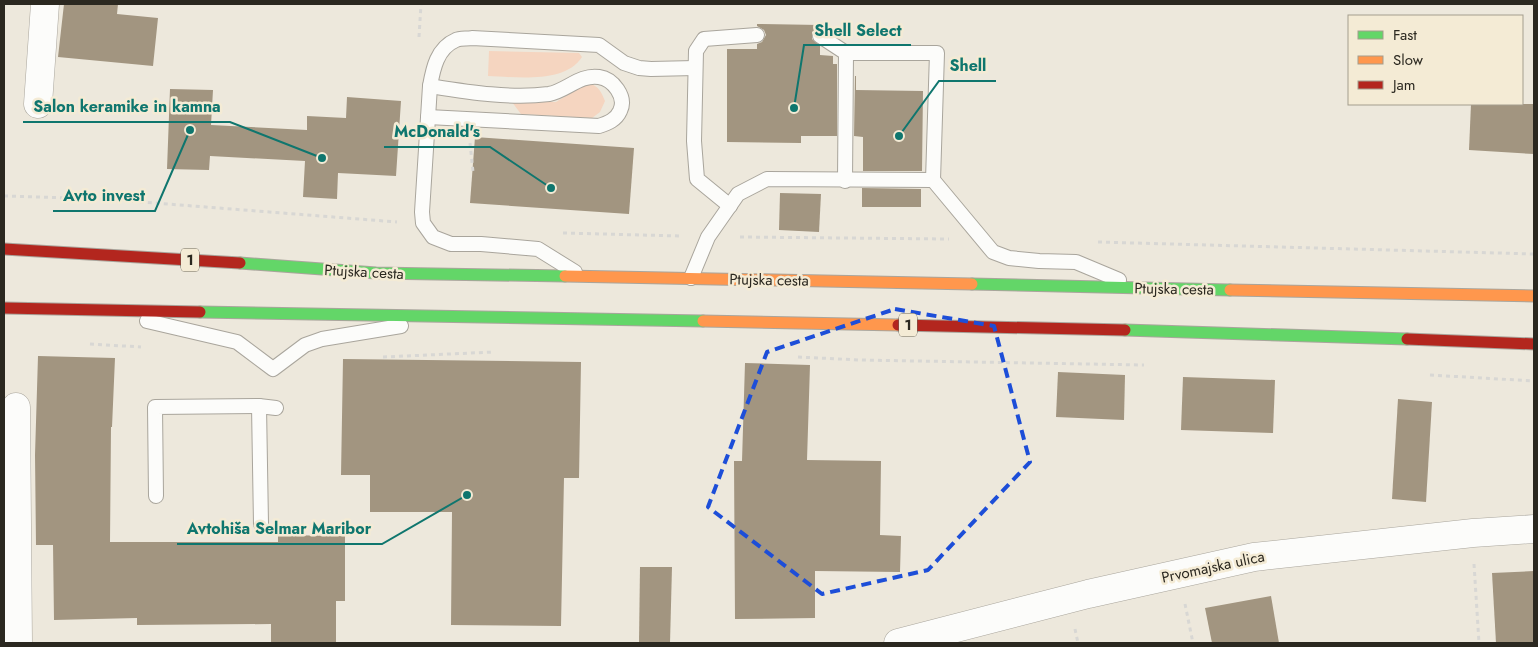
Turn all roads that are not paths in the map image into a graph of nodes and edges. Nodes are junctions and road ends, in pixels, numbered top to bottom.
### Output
1 (45, 4) edge
2 (757, 35) dead end
3 (820, 36) dead end
4 (846, 53) junction
5 (695, 68) junction
6 (430, 86) junction
7 (38, 104) dead end
8 (428, 118) junction
9 (933, 180) junction
10 (845, 181) junction
11 (730, 206) junction
12 (4, 249) edge
13 (581, 276) junction
14 (692, 278) junction
15 (1138, 288) junction
16 (1534, 296) edge
17 (4, 308) edge
18 (106, 311) junction
19 (454, 317) junction
20 (1534, 344) edge
21 (259, 406) junction
22 (16, 407) dead end
23 (276, 408) dead end
24 (156, 496) dead end
25 (261, 524) dead end
26 (1534, 528) edge
27 (18, 643) edge
28 (898, 643) edge

1 - 7 street
2 - 5 lane
3 - 4 lane
4 - 9 lane
4 - 10 lane
5 - 6 lane
5 - 11 lane
6 - 8 lane
6 - 8 lane
8 - 13 lane
9 - 10 lane
9 - 15 lane
10 - 11 lane
11 - 14 lane
12 - 13 main road, Ptujska cesta / 1
13 - 14 main road, Ptujska cesta / 1
14 - 15 main road, Ptujska cesta / 1
15 - 16 main road, Ptujska cesta / 1
17 - 18 main road, 1
18 - 19 main road, 1
18 - 19 lane
19 - 20 main road, 1
21 - 23 lane
21 - 24 lane
21 - 25 lane
22 - 27 street
26 - 28 street, Prvomajska ulica

